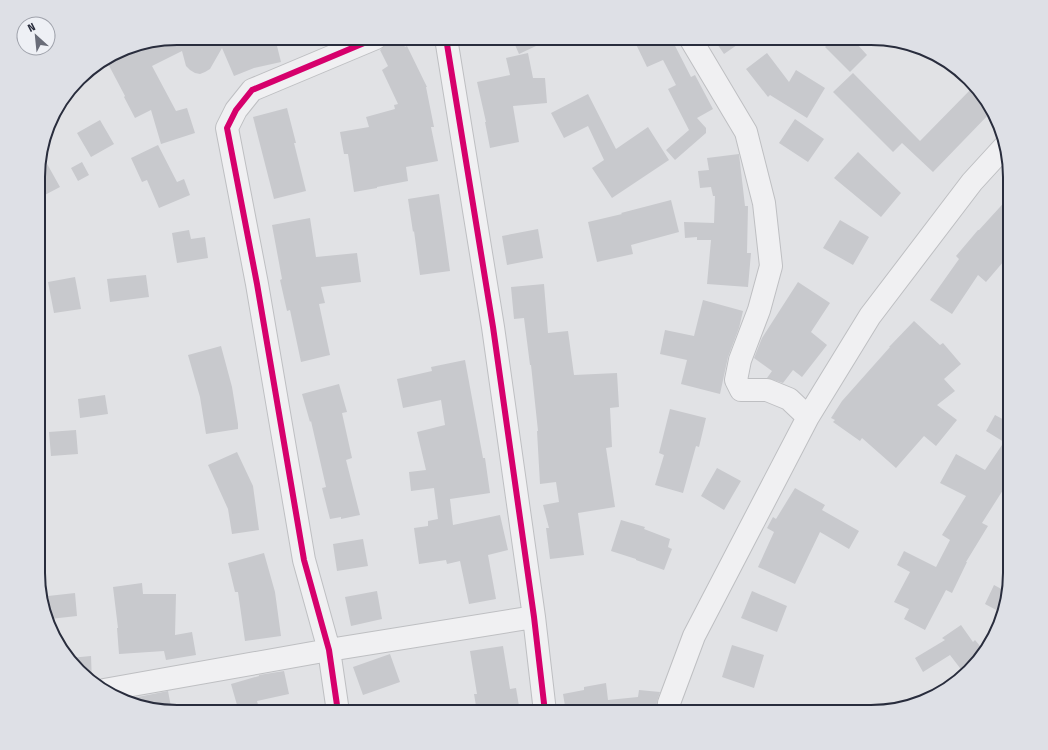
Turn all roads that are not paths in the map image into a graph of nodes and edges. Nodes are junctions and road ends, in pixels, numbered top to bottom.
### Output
1 (359, 45) edge
2 (447, 45) edge
3 (694, 45) edge
4 (1000, 152) edge
5 (808, 417) junction
6 (534, 617) junction
7 (329, 650) junction
8 (114, 688) edge
9 (337, 705) edge
10 (544, 705) edge
11 (669, 705) edge

1 - 7 street
2 - 6 street
3 - 5 street
4 - 5 street
5 - 11 street
6 - 7 street
6 - 10 street
7 - 8 street
7 - 9 street

